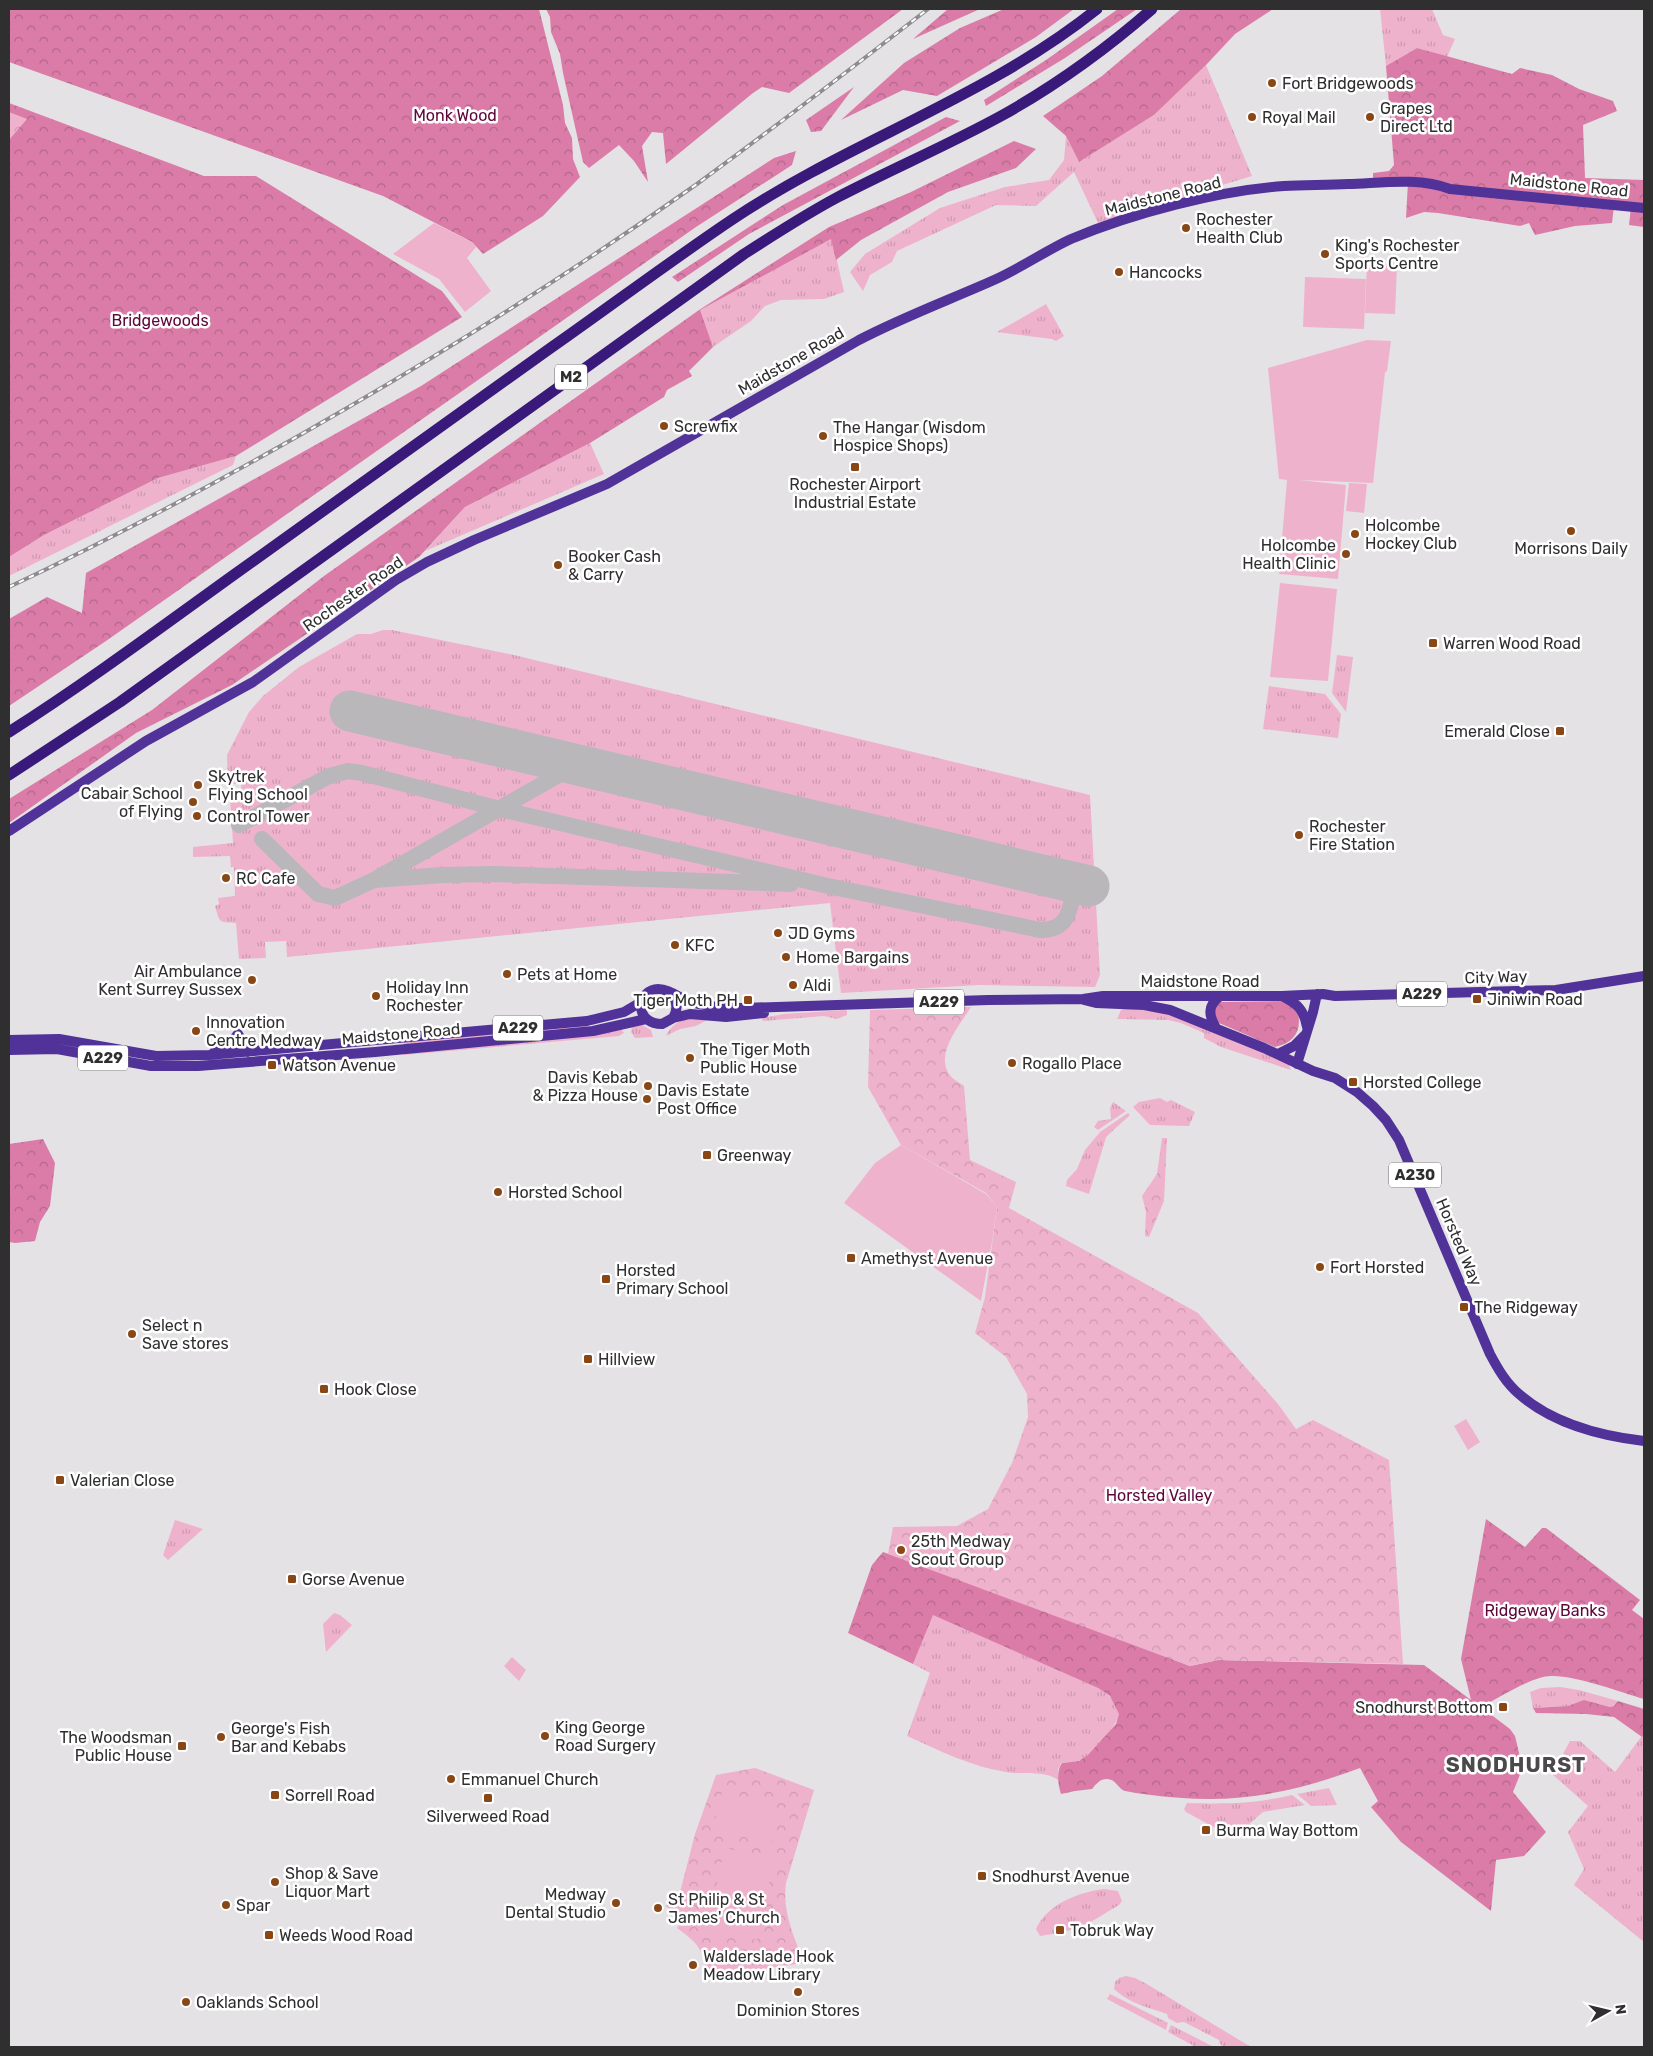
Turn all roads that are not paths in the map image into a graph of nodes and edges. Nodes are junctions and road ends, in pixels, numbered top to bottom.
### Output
1 (1097, 9) edge
2 (1152, 9) edge
3 (1644, 208) edge
4 (732, 413) joint
5 (9, 732) edge
6 (9, 775) edge
7 (9, 831) edge
8 (1644, 976) edge
9 (670, 992) junction
10 (1317, 994) junction
11 (1282, 996) junction
12 (1335, 996) junction
13 (1219, 997) junction
14 (1083, 999) junction
15 (641, 1002) junction
16 (794, 1007) junction
17 (1313, 1012) junction
18 (646, 1018) junction
19 (673, 1018) junction
20 (1216, 1028) junction
21 (1305, 1035) junction
22 (9, 1040) edge
23 (9, 1050) edge
24 (248, 1052) junction
25 (1278, 1054) junction
26 (209, 1055) junction
27 (1297, 1064) junction
28 (1318, 1071) junction
29 (1644, 1441) edge

1 - 5 highway, M2
2 - 6 highway, M2
3 - 4 main road, Maidstone Road
4 - 7 main road, Rochester Road
8 - 12 main road, City Way / A229
9 - 15 main road, A229
9 - 16 main road, Maidstone Road / A229
9 - 19 main road
10 - 11 main road, Maidstone Road / A229
10 - 12 main road, City Way / A229
10 - 17 main road
11 - 13 main road, Maidstone Road / A229
11 - 21 main road
12 - 17 main road
13 - 14 main road, Maidstone Road / A229
13 - 20 main road
14 - 16 main road, Maidstone Road / A229
14 - 20 main road, Maidstone Road / A229
15 - 18 main road
15 - 24 main road, Maidstone Road / A229
16 - 19 main road, Maidstone Road / A229
17 - 21 main road
18 - 19 main road, A229
18 - 23 main road, Maidstone Road / A229
20 - 25 main road, Maidstone Road / A229
21 - 25 main road
21 - 27 main road
21 - 28 main road
22 - 26 main road, Maidstone Road / A229
24 - 26 main road, Maidstone Road / A229
24 - 26 main road
25 - 27 main road, Maidstone Road / A229
27 - 28 main road, Horsted Way / A230
28 - 29 main road, Horsted Way / A230

